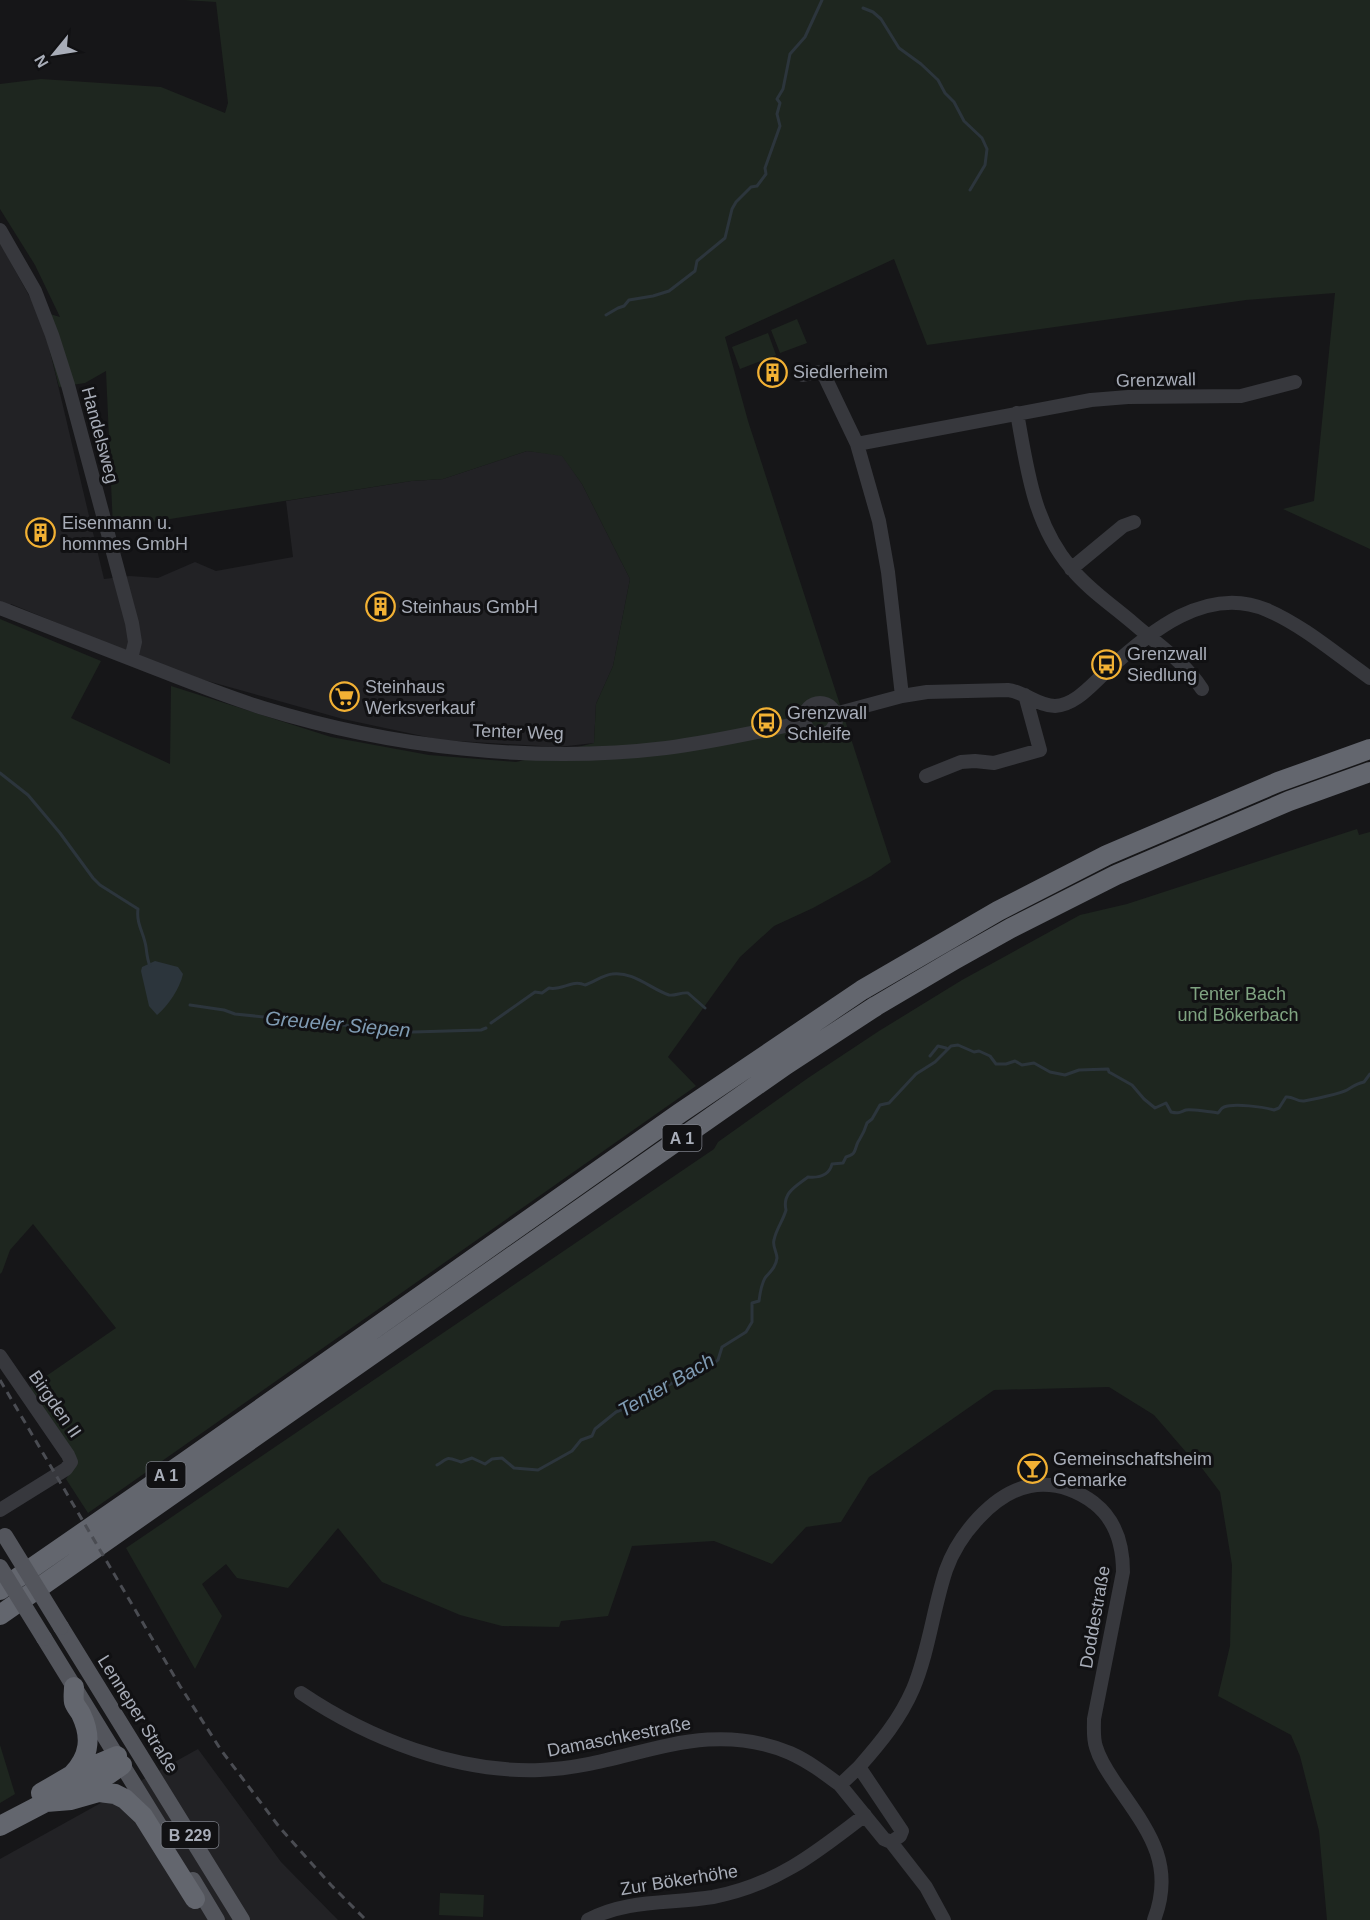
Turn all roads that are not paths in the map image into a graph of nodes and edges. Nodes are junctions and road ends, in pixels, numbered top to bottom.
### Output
1 (0, 230) edge
2 (803, 375) dead end
3 (1295, 382) dead end
4 (1017, 413) junction
5 (857, 444) junction
6 (1134, 522) dead end
7 (1071, 569) junction
8 (0, 608) edge
9 (1149, 637) junction
10 (131, 659) junction
11 (1370, 678) edge
12 (1202, 689) dead end
13 (1025, 695) junction
14 (902, 696) junction
15 (836, 714) junction
16 (804, 723) junction
17 (1370, 750) edge
18 (1370, 772) edge
19 (926, 776) dead end
20 (0, 1356) edge
21 (0, 1510) edge
22 (2, 1532) edge
23 (0, 1567) edge
24 (0, 1590) edge
25 (0, 1615) edge
26 (74, 1687) junction
27 (301, 1693) dead end
28 (138, 1751) junction
29 (119, 1761) junction
30 (859, 1767) junction
31 (72, 1774) junction
32 (840, 1785) junction
33 (46, 1802) junction
34 (865, 1815) junction
35 (0, 1817) edge
36 (0, 1826) edge
37 (891, 1842) junction
38 (207, 1909) edge
39 (242, 1920) edge
40 (588, 1920) edge
41 (944, 1920) edge
42 (1154, 1920) edge

1 - 10 street, Handelsweg
2 - 5 street
3 - 4 street, Grenzwall
4 - 5 street, Grenzwall
4 - 7 street
5 - 14 street
6 - 7 street
7 - 9 street
8 - 10 street, Tenter Weg
9 - 11 street
9 - 12 street
9 - 13 street
10 - 16 street, Tenter Weg
13 - 14 street
13 - 19 street
14 - 15 street
15 - 16 street
15 - 16 street
17 - 24 highway, A 1
18 - 25 highway, A 1
20 - 21 street, Birgden II
22 - 28 main road, Lenneper Straße / B 229, bridge
23 - 26 main road, B 229, bridge
26 - 29 main road, B 229
26 - 31 highway
27 - 32 street, Damaschkestraße
28 - 29 main road
28 - 39 main road, Lenneper Straße / B 229
29 - 31 highway
29 - 33 highway
29 - 38 main road, B 229
30 - 32 street, Doddestraße
30 - 37 street
30 - 42 street, Doddestraße
31 - 35 highway
32 - 34 street, Damaschkestraße
33 - 36 highway
33 - 38 highway
34 - 37 street, Damaschkestraße
34 - 40 street, Zur Bökerhöhe
37 - 41 street

